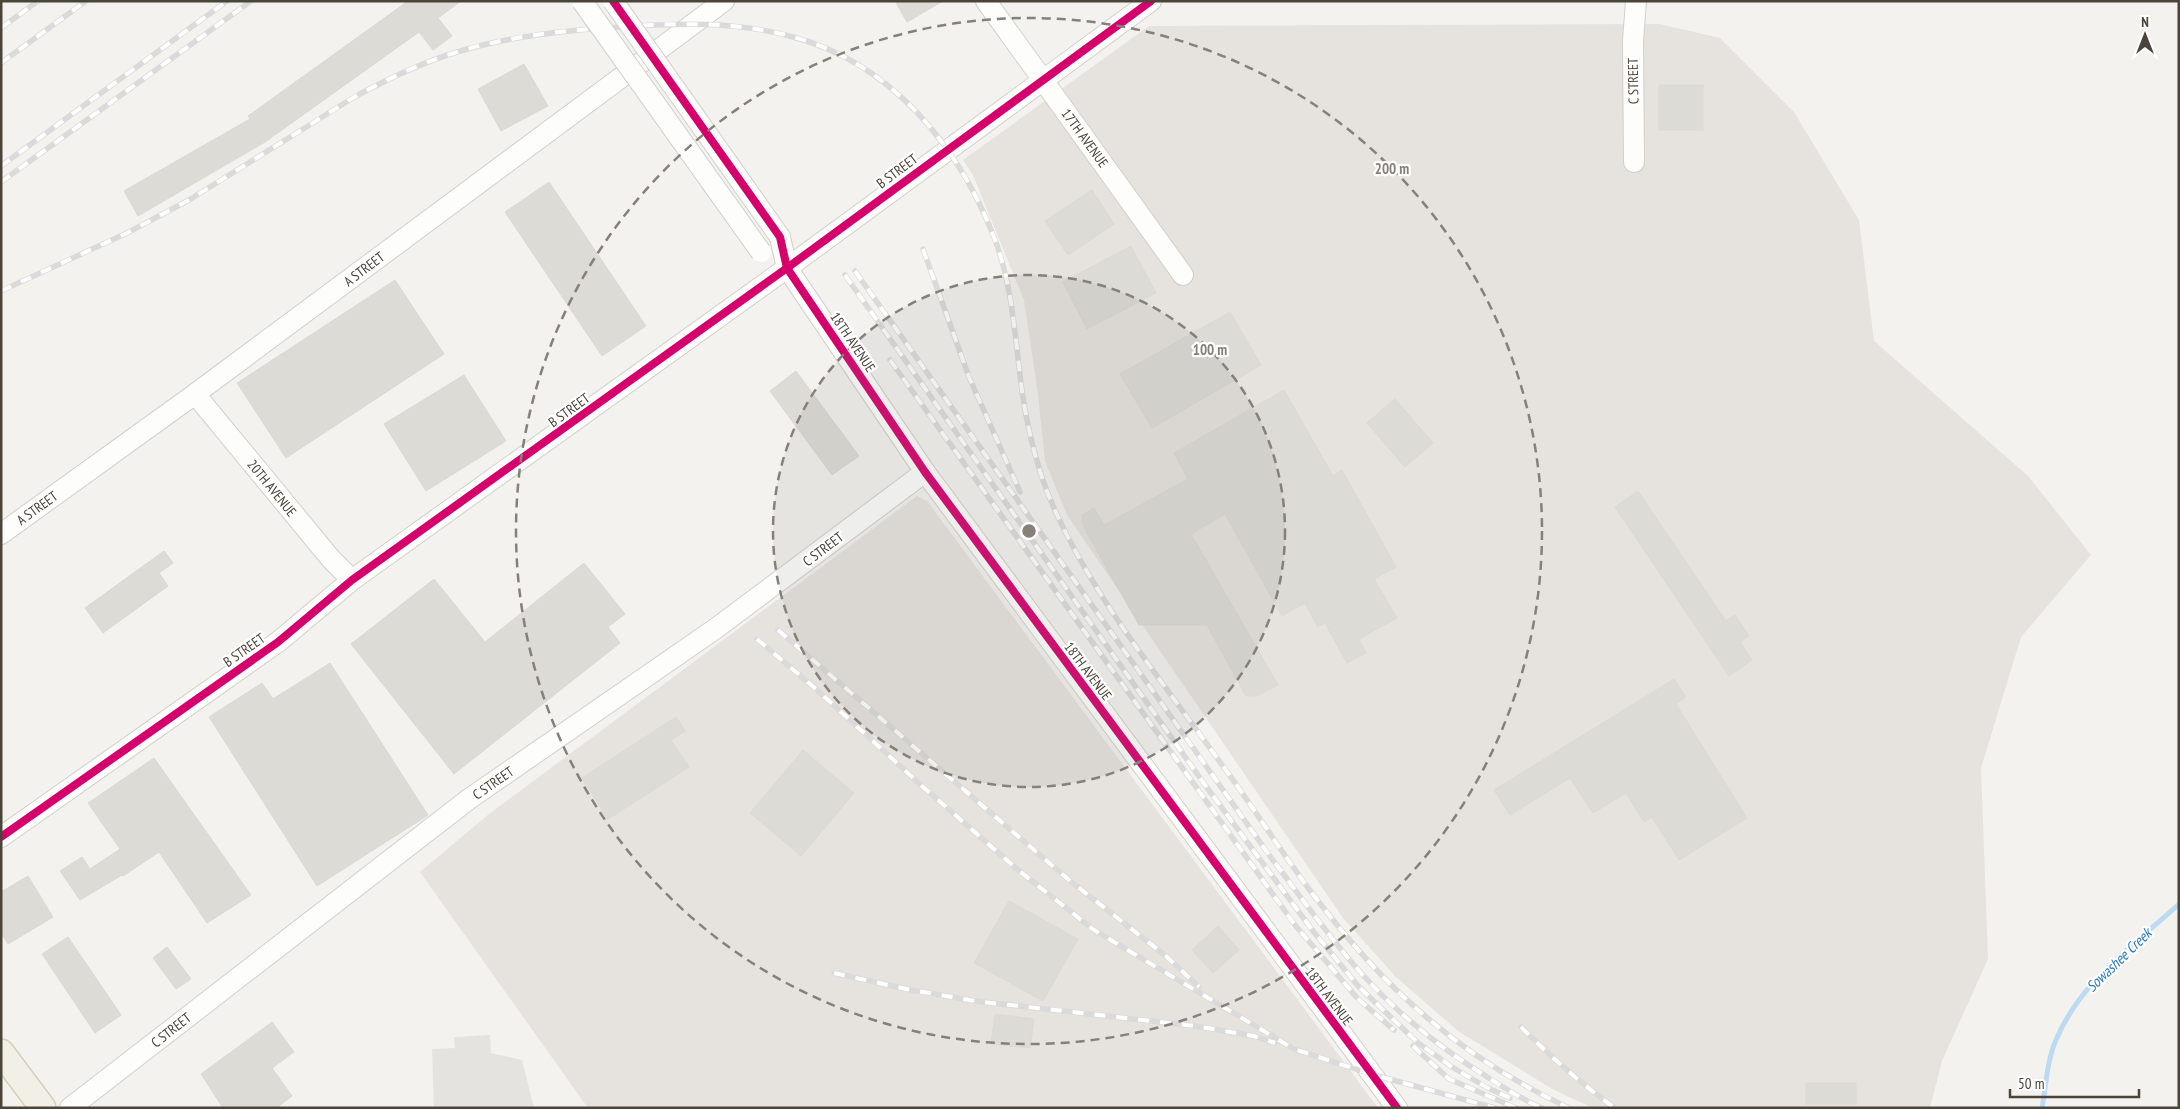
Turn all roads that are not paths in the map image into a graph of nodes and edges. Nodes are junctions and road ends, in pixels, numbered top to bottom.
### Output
1 (582, 1) edge
2 (613, 1) edge
3 (724, 1) edge
4 (986, 1) edge
5 (1151, 1) edge
6 (1636, 1) edge
7 (1043, 80) junction
8 (1634, 162) dead end
9 (788, 268) junction
10 (1183, 275) dead end
11 (195, 394) junction
12 (925, 472) junction
13 (1, 534) edge
14 (352, 580) junction
15 (1, 837) edge
16 (1, 1052) edge
17 (43, 1108) edge
18 (70, 1108) edge
19 (1397, 1108) edge

1 - 9 street, 18TH AVENUE, bridge
2 - 9 street, 18TH AVENUE, bridge
3 - 11 street, A STREET
4 - 7 street, 17TH AVENUE
5 - 7 street, B STREET
6 - 8 street, C STREET
7 - 9 street, B STREET
7 - 10 street, 17TH AVENUE
9 - 12 street, 18TH AVENUE
9 - 14 street, B STREET
11 - 13 street, A STREET
11 - 14 street, 20TH AVENUE
12 - 18 street, C STREET
12 - 19 street, 18TH AVENUE
14 - 15 street, B STREET
16 - 17 main road

